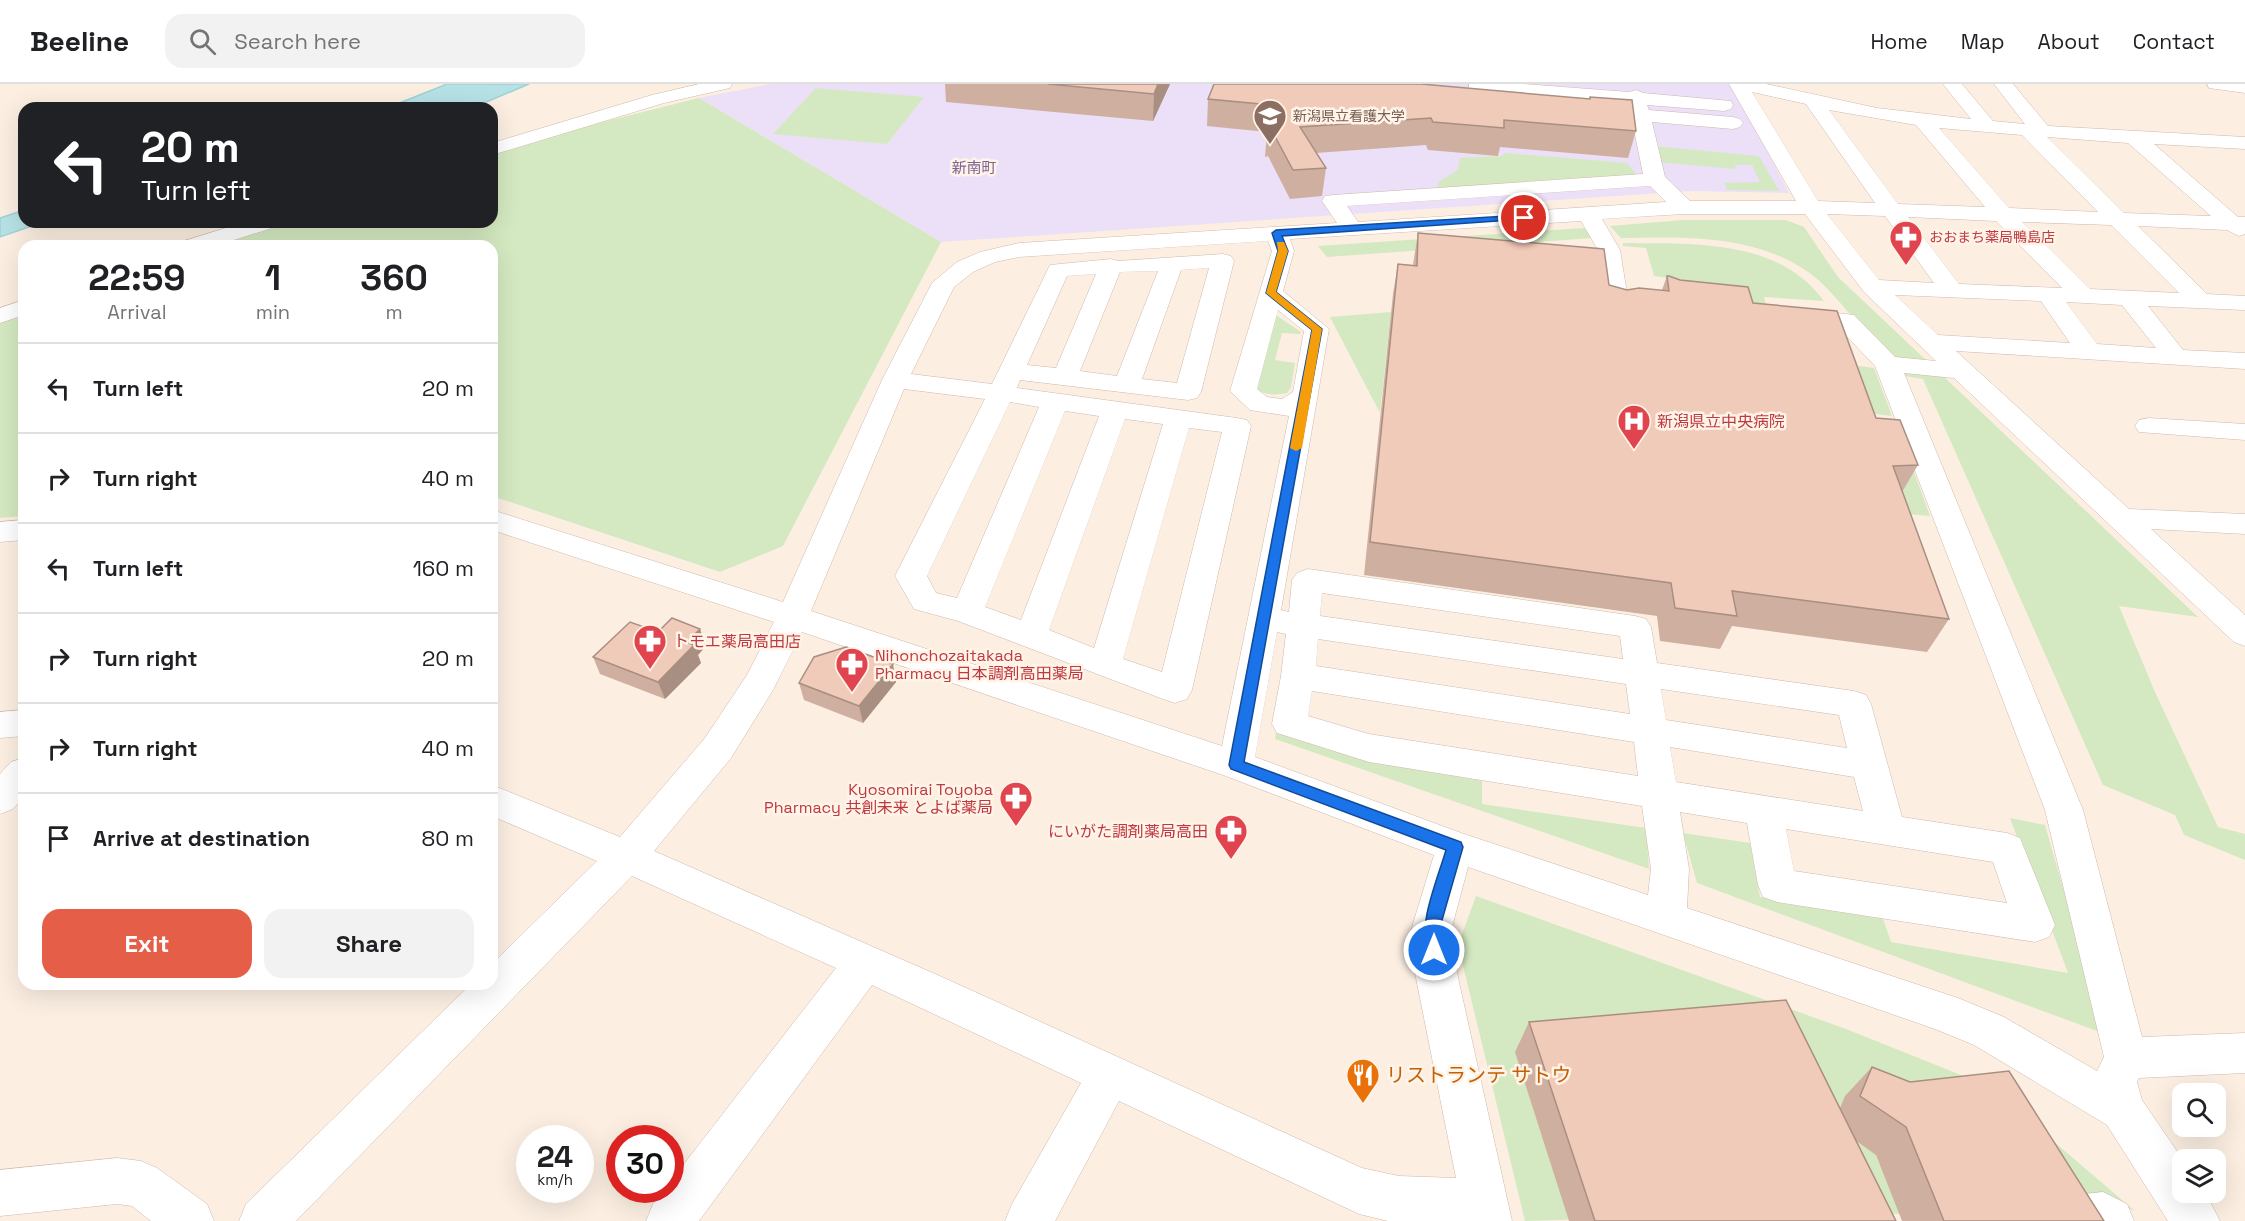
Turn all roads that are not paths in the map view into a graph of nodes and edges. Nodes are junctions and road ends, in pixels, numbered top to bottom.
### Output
1 (723, 84) edge
2 (1659, 84) edge
3 (1738, 84) edge
4 (1743, 84) edge
5 (1952, 84) edge
6 (2003, 84) edge
7 (1477, 85) edge
8 (2229, 86) edge
9 (2245, 98) edge
10 (1813, 101) junction
11 (1724, 105) junction
12 (1639, 108) edge
13 (1922, 120) junction
14 (1986, 125) junction
15 (2034, 130) junction
16 (2132, 136) junction
17 (2218, 141) junction
18 (2245, 142) edge
19 (498, 147) edge
20 (2245, 164) edge
21 (1655, 179) junction
22 (1418, 195) junction
23 (1810, 207) junction
24 (1684, 208) junction
25 (1892, 211) junction
26 (1588, 213) junction
27 (2003, 215) junction
28 (2117, 219) junction
29 (1439, 223) junction
30 (2241, 227) edge
31 (248, 228) edge
32 (1351, 228) junction
33 (1276, 233) junction
34 (211, 240) edge
35 (1172, 263) junction
36 (1111, 266) junction
37 (1872, 287) junction
38 (1952, 290) junction
39 (1271, 293) junction
40 (2048, 295) junction
41 (2083, 296) junction
42 (2129, 298) junction
43 (2200, 301) junction
44 (2245, 303) edge
45 (18, 309) edge
46 (1618, 312) edge
47 (1775, 313) edge
48 (0, 316) edge
49 (1934, 342) junction
50 (2089, 351) junction
51 (2176, 357) junction
52 (2245, 361) edge
53 (1887, 364) junction
54 (1963, 370) junction
55 (895, 380) junction
56 (1006, 382) junction
57 (1060, 390) junction
58 (1306, 396) junction
59 (1121, 398) junction
60 (1178, 419) junction
61 (2149, 426) dead end
62 (2245, 432) edge
63 (2121, 518) junction
64 (498, 522) edge
65 (2245, 524) edge
66 (18, 530) edge
67 (0, 532) edge
68 (967, 612) junction
69 (793, 618) junction
70 (1263, 619) junction
71 (1303, 625) junction
72 (2245, 634) edge
73 (1031, 636) junction
74 (1105, 665) junction
75 (1642, 674) junction
76 (1298, 676) junction
77 (18, 724) edge
78 (0, 725) edge
79 (1650, 733) junction
80 (1236, 765) junction
81 (1869, 765) junction
82 (18, 779) edge
83 (1660, 796) junction
84 (0, 799) edge
85 (498, 802) edge
86 (1764, 812) junction
87 (1887, 831) junction
88 (1455, 847) junction
89 (627, 856) junction
90 (1666, 918) junction
91 (864, 963) junction
92 (498, 985) edge
93 (493, 990) edge
94 (2245, 1053) edge
95 (2126, 1058) junction
96 (1110, 1074) junction
97 (2123, 1110) junction
98 (0, 1193) edge
99 (1485, 1212) edge
100 (190, 1221) edge
101 (262, 1221) edge
102 (670, 1221) edge
103 (1029, 1221) edge
104 (2083, 1221) edge
105 (2110, 1221) edge
106 (2196, 1221) edge

1 - 19 street
2 - 11 street
3 - 23 street
4 - 10 street
5 - 14 street
6 - 15 street
7 - 12 street
8 - 9 street
10 - 13 street
10 - 25 street
11 - 12 street
11 - 12 street
12 - 21 street
13 - 14 street
13 - 27 street
14 - 15 street
15 - 16 street
15 - 28 street
16 - 17 street
16 - 30 street
17 - 18 street
17 - 20 street
21 - 22 street
21 - 24 street
22 - 29 street
22 - 32 street
23 - 24 street
23 - 25 street
23 - 37 street
24 - 26 street
25 - 27 street
25 - 38 street
26 - 29 street
26 - 46 street
27 - 28 street
27 - 41 street
28 - 30 street
28 - 43 street
29 - 32 street
31 - 34 street
32 - 33 street
33 - 39 street
33 - 55 street
35 - 36 street
35 - 59 street
35 - 59 street
36 - 56 street
36 - 57 street
37 - 38 street
37 - 49 street
38 - 40 street
39 - 58 street
39 - 58 street
40 - 41 street
40 - 50 street
41 - 42 street
42 - 43 street
42 - 51 street
43 - 44 street
45 - 48 street
47 - 53 street
49 - 50 street
49 - 54 street
50 - 51 street
51 - 52 street
53 - 54 street
53 - 95 street
54 - 63 street
55 - 56 street
55 - 69 street
56 - 57 street
56 - 68 street
57 - 59 street
57 - 68 street
58 - 70 street
59 - 60 street
59 - 73 street
60 - 74 street
60 - 74 street
61 - 62 street
63 - 65 street
63 - 72 street
64 - 69 street
66 - 67 street
68 - 73 street
69 - 80 street
69 - 89 street
70 - 71 street
70 - 80 street
71 - 75 street
71 - 76 street
73 - 74 street
75 - 79 street
75 - 81 street
76 - 79 street
76 - 83 street
77 - 78 street
79 - 81 street
79 - 83 street
80 - 88 street
81 - 87 street
82 - 84 street
83 - 86 street
83 - 90 street
85 - 89 street
86 - 87 street
86 - 87 street
88 - 90 street
88 - 99 street
89 - 91 street
89 - 92 street
90 - 97 street
91 - 96 street
91 - 102 street
93 - 101 street
94 - 95 street
95 - 97 street
96 - 99 street
96 - 103 street
97 - 106 street
98 - 100 street
104 - 105 street

